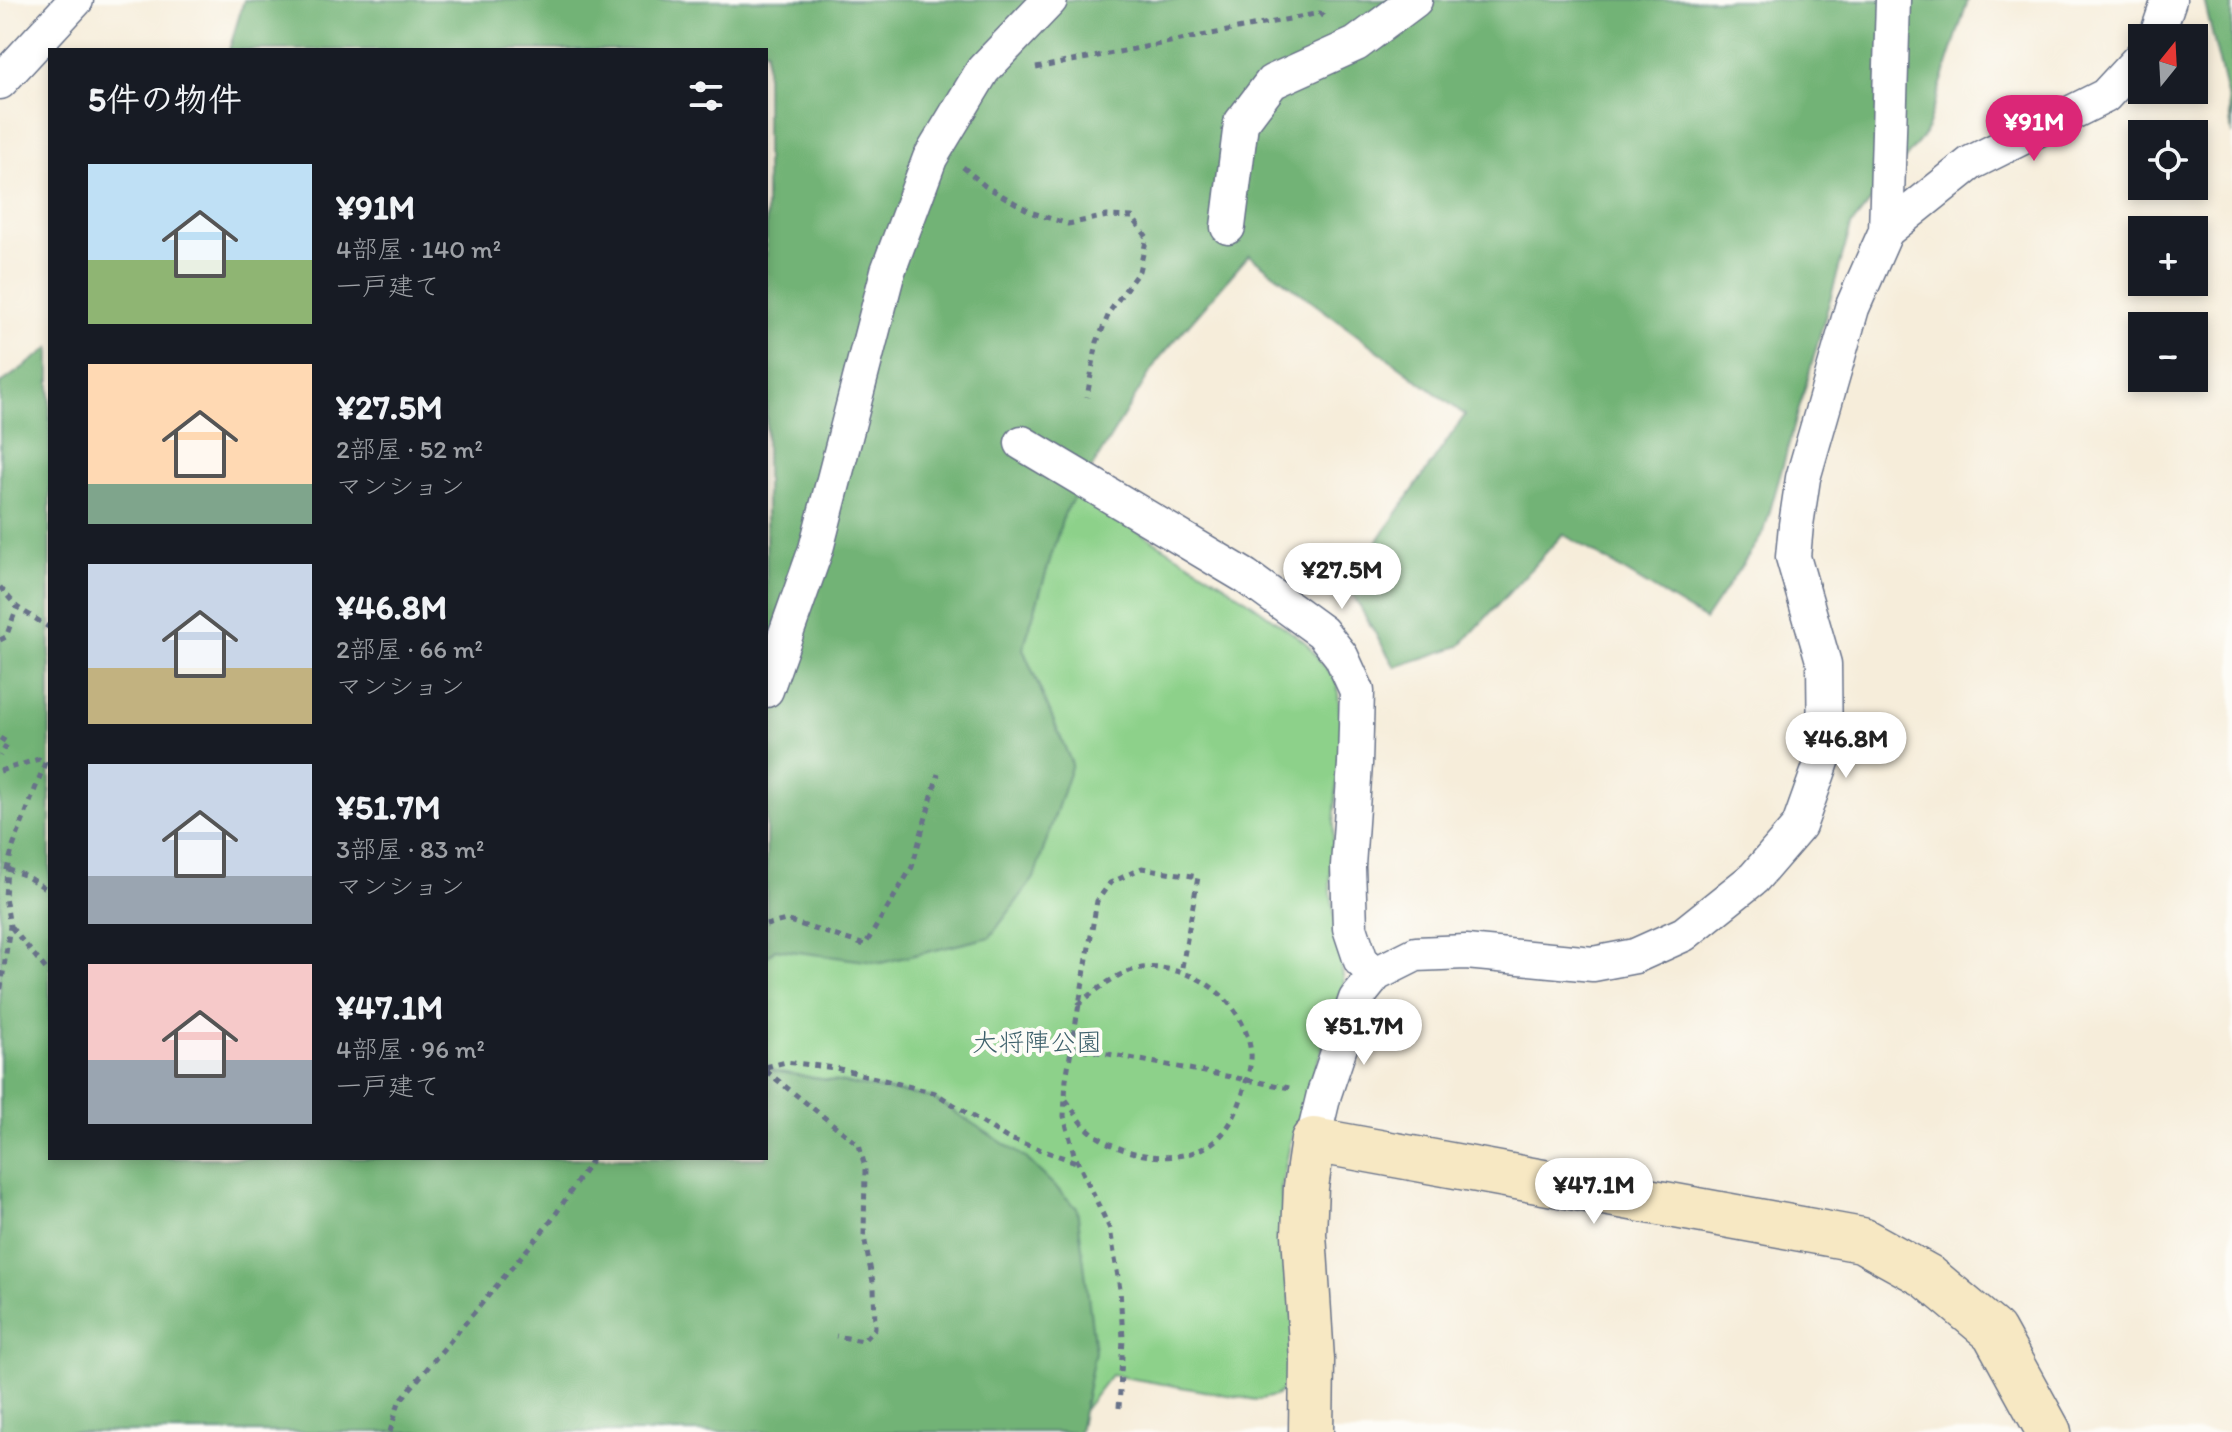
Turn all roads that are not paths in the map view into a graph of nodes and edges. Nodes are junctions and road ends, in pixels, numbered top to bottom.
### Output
1 (76, 0) edge
2 (1050, 0) edge
3 (1415, 0) edge
4 (1893, 0) edge
5 (2169, 0) edge
6 (2161, 24) edge
7 (2128, 71) edge
8 (0, 82) edge
9 (1228, 227) dead end
10 (1886, 231) junction
11 (1022, 443) dead end
12 (768, 684) edge
13 (1376, 974) junction
14 (1313, 1140) junction
15 (1311, 1432) edge
16 (2049, 1432) edge

1 - 8 street
2 - 12 street
3 - 9 street
4 - 10 street
5 - 6 street
7 - 10 street
10 - 13 street
11 - 13 street
13 - 14 street
14 - 15 street
14 - 16 street

